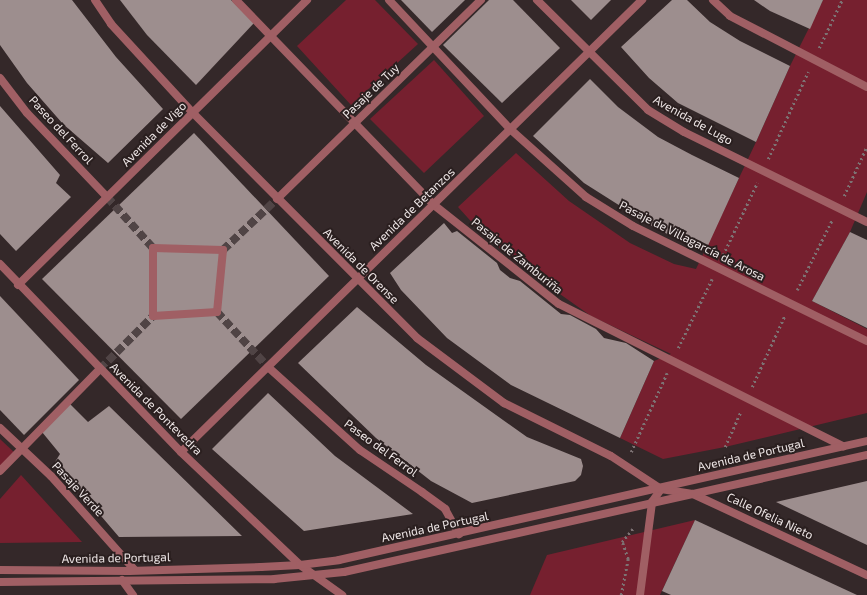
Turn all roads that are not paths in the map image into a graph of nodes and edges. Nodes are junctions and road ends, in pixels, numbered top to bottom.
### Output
1 (95, 0) edge
2 (236, 0) edge
3 (307, 0) edge
4 (389, 0) edge
5 (480, 0) edge
6 (537, 0) edge
7 (642, 0) edge
8 (713, 0) edge
9 (271, 36) junction
10 (433, 47) junction
11 (588, 53) junction
12 (0, 78) edge
13 (867, 87) edge
14 (192, 112) junction
15 (355, 123) junction
16 (510, 129) junction
17 (107, 197) junction
18 (277, 199) junction
19 (434, 205) junction
20 (867, 222) edge
21 (0, 264) edge
22 (357, 280) junction
23 (18, 285) junction
24 (217, 312) joint
25 (867, 341) edge
26 (268, 367) junction
27 (100, 369) junction
28 (0, 428) edge
29 (867, 441) edge
30 (843, 446) junction
31 (22, 449) junction
32 (181, 452) junction
33 (867, 455) edge
34 (0, 471) edge
35 (661, 489) junction
36 (693, 494) junction
37 (652, 502) junction
38 (459, 534) junction
39 (300, 565) junction
40 (134, 569) junction
41 (0, 570) edge
42 (867, 575) edge
43 (314, 576) junction
44 (122, 580) junction
45 (0, 582) edge
46 (133, 595) edge
47 (342, 595) edge
48 (640, 595) edge

1 - 14 street, Avenida de Orense
2 - 9 street, Pasaje de Zamburiña
3 - 9 street, Avenida de Vigo
4 - 10 street, Pasaje de Villagarcía de Arosa
5 - 10 street, Pasaje de Tuy
6 - 11 street, Avenida de Lugo
7 - 11 street, Avenida de Betanzos
8 - 13 street
9 - 14 street, Avenida de Vigo
9 - 15 street, Pasaje de Zamburiña
10 - 15 street, Pasaje de Tuy
10 - 16 street, Pasaje de Villagarcía de Arosa
11 - 16 street, Avenida de Betanzos
11 - 20 street, Avenida de Lugo
12 - 17 street, Paseo del Ferrol
14 - 17 street, Avenida de Vigo
14 - 18 street, Avenida de Orense
15 - 18 street, Pasaje de Tuy
15 - 19 street, Pasaje de Zamburiña
16 - 19 street, Avenida de Betanzos
16 - 25 street, Pasaje de Villagarcía de Arosa
17 - 23 street, Avenida de Vigo
18 - 22 street, Avenida de Orense
19 - 22 street, Avenida de Betanzos
19 - 30 street, Pasaje de Zamburiña
21 - 23 street, Avenida de Pontevedra
22 - 26 street, Avenida de Betanzos
22 - 35 street, Avenida de Orense
23 - 27 street, Avenida de Pontevedra
24 - 24 street
26 - 32 street, Avenida de Betanzos
26 - 38 street, Paseo del Ferrol
27 - 31 street
27 - 32 street, Avenida de Pontevedra
28 - 31 street, Pasaje Verde
29 - 30 street, Avenida de Portugal
30 - 35 street, Avenida de Portugal
31 - 34 street
31 - 40 street, Pasaje Verde
32 - 39 street, Avenida de Pontevedra
33 - 36 street, Avenida de Portugal
35 - 36 street, Calle Ofelia Nieto
35 - 37 street
35 - 38 street, Avenida de Portugal
36 - 37 street, Avenida de Portugal
36 - 42 street, Calle Ofelia Nieto
37 - 43 street, Avenida de Portugal
37 - 48 street
38 - 39 street, Avenida de Portugal
39 - 40 street, Avenida de Portugal
39 - 43 street, Avenida de Pontevedra
40 - 41 street, Avenida de Portugal
43 - 44 street, Avenida de Portugal
43 - 47 street, Avenida de Pontevedra
44 - 45 street, Avenida de Portugal
44 - 46 street

